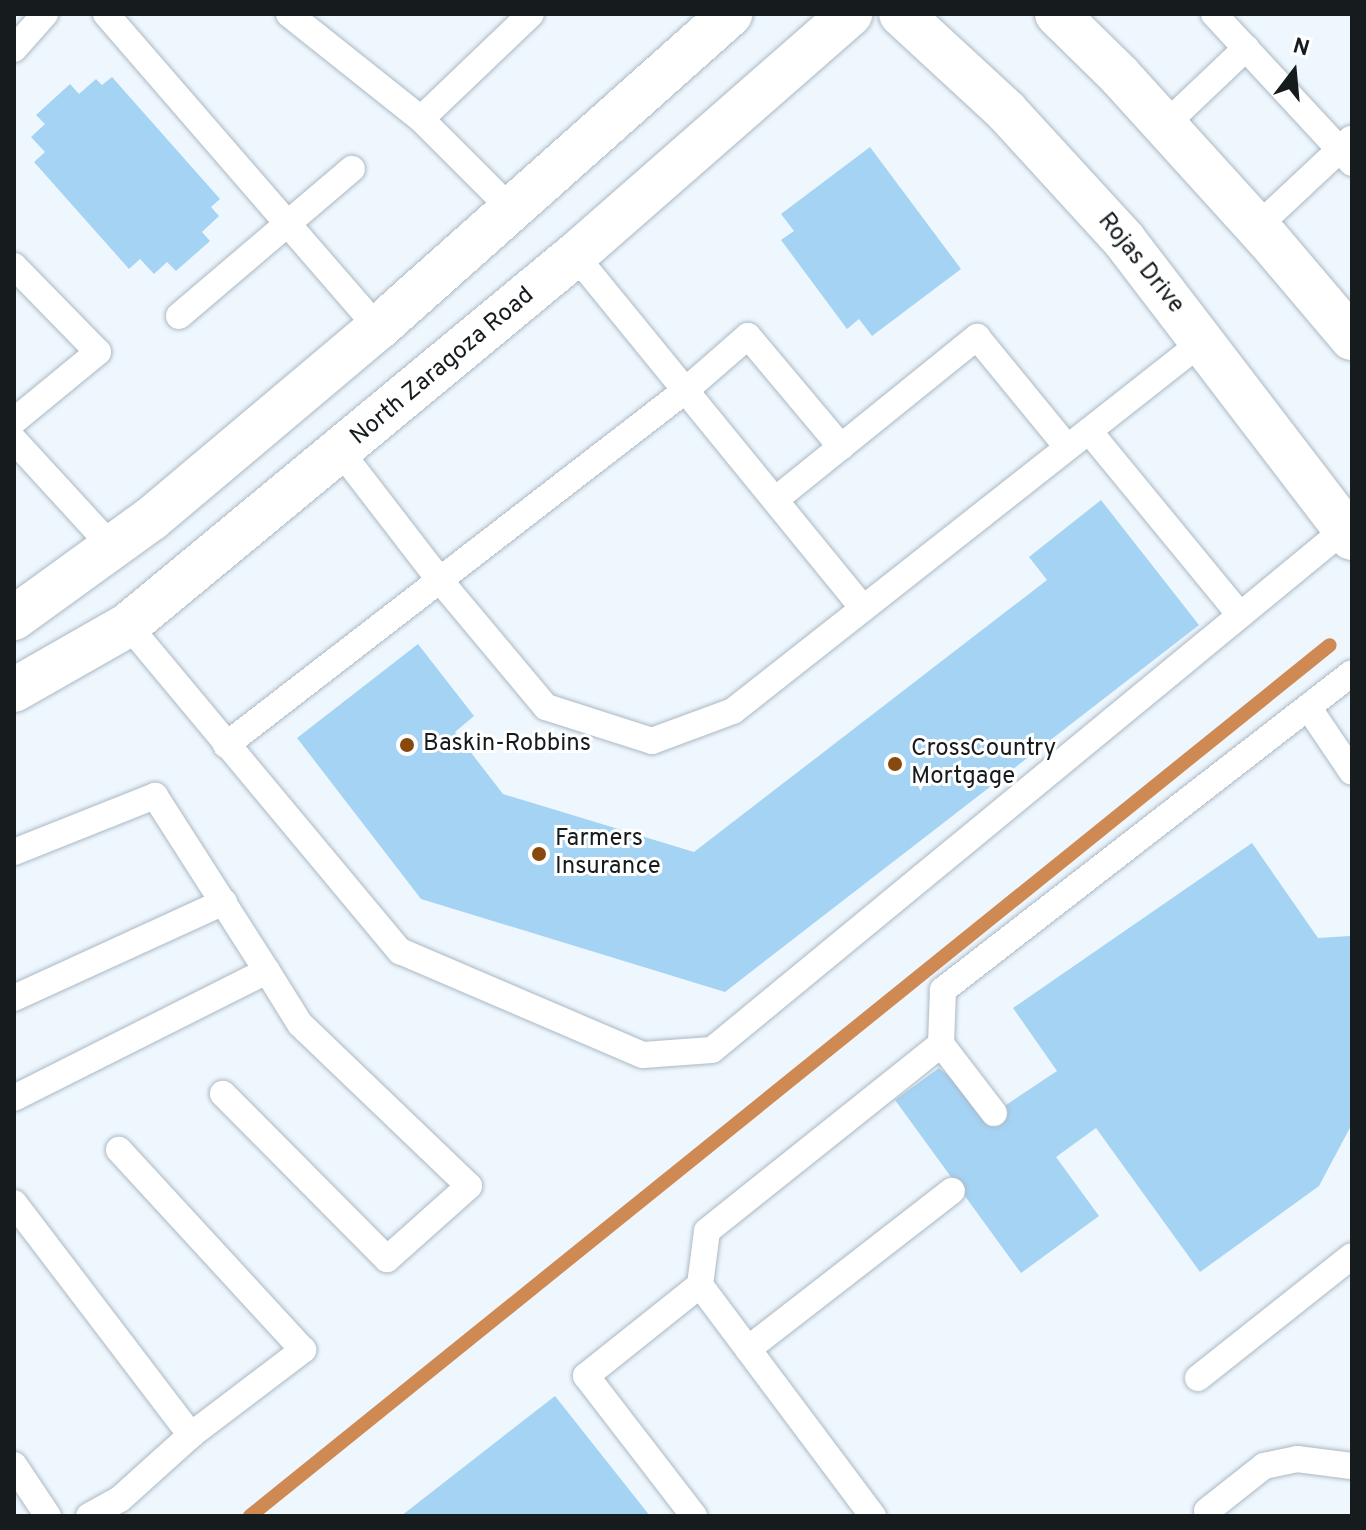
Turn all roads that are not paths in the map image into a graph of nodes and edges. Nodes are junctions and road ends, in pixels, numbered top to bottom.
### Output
1 (45, 14) edge
2 (106, 14) edge
3 (289, 14) edge
4 (531, 14) edge
5 (730, 14) edge
6 (850, 14) edge
7 (901, 14) edge
8 (1057, 14) edge
9 (1215, 14) edge
10 (1246, 48) junction
11 (14, 49) edge
12 (421, 119) junction
13 (1165, 125) junction
14 (1348, 151) edge
15 (352, 169) dead end
16 (512, 210) junction
17 (287, 222) junction
18 (1257, 227) junction
19 (575, 255) junction
20 (14, 266) edge
21 (179, 316) dead end
22 (378, 328) junction
23 (1349, 328) edge
24 (1203, 341) junction
25 (686, 390) junction
26 (19, 408) edge
27 (1089, 431) junction
28 (14, 440) edge
29 (841, 447) junction
30 (1067, 447) junction
31 (341, 452) junction
32 (775, 500) junction
33 (1349, 534) edge
34 (112, 547) junction
35 (438, 578) junction
36 (863, 608) junction
37 (1240, 615) junction
38 (14, 618) edge
39 (128, 625) junction
40 (1352, 673) edge
41 (14, 690) edge
42 (1308, 707) junction
43 (226, 745) junction
44 (1352, 772) edge
45 (14, 852) edge
46 (224, 902) junction
47 (267, 971) junction
48 (14, 998) edge
49 (941, 1044) junction
50 (223, 1094) dead end
51 (14, 1098) edge
52 (994, 1113) dead end
53 (119, 1150) dead end
54 (952, 1191) dead end
55 (14, 1203) edge
56 (1352, 1256) edge
57 (700, 1285) junction
58 (748, 1349) junction
59 (1198, 1378) dead end
60 (191, 1435) junction
61 (14, 1465) edge
62 (1352, 1466) edge
63 (1207, 1511) dead end
64 (48, 1516) edge
65 (89, 1516) edge
66 (694, 1516) edge
67 (873, 1516) edge

1 - 11 lane
2 - 17 lane
3 - 12 lane
4 - 12 lane
5 - 16 main road
6 - 19 main road, North Zaragoza Road
7 - 24 main road, Rojas Drive
8 - 13 main road
9 - 10 lane
10 - 13 lane
10 - 14 lane
12 - 16 lane
13 - 18 main road
14 - 18 lane
15 - 17 lane
16 - 22 main road
17 - 21 lane
17 - 22 lane
18 - 23 main road
19 - 25 lane
19 - 31 main road, North Zaragoza Road
20 - 26 lane
22 - 34 main road
24 - 27 lane
24 - 33 main road, Rojas Drive
25 - 29 lane
25 - 32 lane
25 - 35 lane
27 - 30 lane
27 - 37 lane
28 - 34 lane
29 - 30 lane
29 - 32 lane
30 - 36 lane
31 - 35 lane
31 - 39 main road, North Zaragoza Road
32 - 36 lane
33 - 37 lane
34 - 38 main road
35 - 36 lane
35 - 43 lane
37 - 43 lane
39 - 41 main road, North Zaragoza Road
39 - 43 lane
40 - 42 lane
42 - 44 lane
42 - 49 lane
45 - 46 lane
46 - 47 lane
46 - 48 lane
47 - 50 lane
47 - 51 lane
49 - 52 lane
49 - 57 lane
53 - 60 lane
54 - 58 lane
55 - 60 lane
56 - 59 lane
57 - 58 lane
57 - 66 lane
58 - 67 lane
60 - 65 lane
61 - 64 lane
62 - 63 lane

